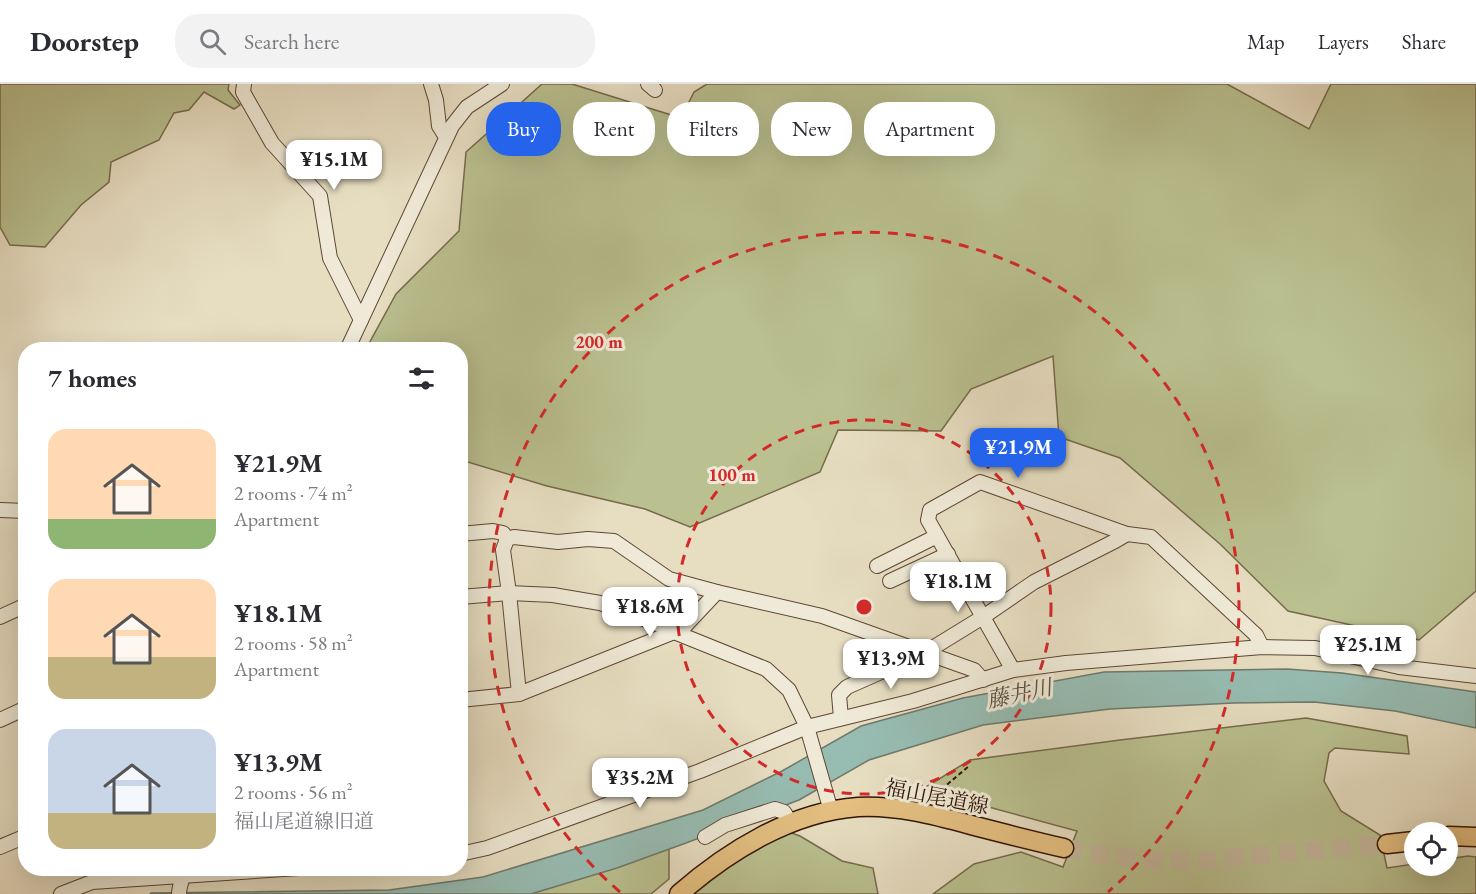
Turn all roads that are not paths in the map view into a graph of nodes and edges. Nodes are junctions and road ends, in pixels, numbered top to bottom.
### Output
1 (244, 84) edge
2 (431, 84) edge
3 (502, 84) edge
4 (446, 137) junction
5 (361, 320) junction
6 (351, 342) edge
7 (0, 510) edge
8 (18, 511) edge
9 (468, 533) edge
10 (1127, 534) junction
11 (937, 536) junction
12 (507, 539) junction
13 (948, 554) junction
14 (877, 566) dead end
15 (890, 581) dead end
16 (717, 592) junction
17 (509, 593) junction
18 (468, 596) edge
19 (18, 609) edge
20 (0, 617) edge
21 (982, 617) junction
22 (674, 632) junction
23 (1262, 647) junction
24 (926, 652) junction
25 (1013, 670) junction
26 (1476, 676) edge
27 (983, 680) junction
28 (519, 694) junction
29 (468, 699) edge
30 (18, 712) edge
31 (841, 718) junction
32 (0, 720) edge
33 (807, 727) junction
34 (829, 803) junction
35 (792, 823) junction
36 (1458, 836) edge
37 (705, 837) dead end
38 (1476, 837) edge
39 (18, 840) edge
40 (1404, 841) edge
41 (1387, 844) tunnel mouth
42 (0, 848) edge
43 (1064, 849) tunnel mouth
44 (468, 853) edge
45 (124, 876) edge
46 (147, 876) edge
47 (226, 876) edge
48 (181, 881) edge
49 (61, 894) edge
50 (679, 894) edge

1 - 5 street
2 - 4 street
3 - 4 street
4 - 5 street
5 - 6 street
7 - 8 street
9 - 12 street
10 - 11 street
10 - 21 street
10 - 23 street
11 - 13 street
11 - 14 street
12 - 16 street
12 - 17 street
13 - 15 street
13 - 21 street
16 - 22 street
16 - 24 street
17 - 18 street
17 - 22 street
17 - 28 street
19 - 20 street
21 - 24 street
21 - 25 street
22 - 28 street
22 - 33 street
23 - 25 street
23 - 26 street
24 - 27 street
24 - 31 street
25 - 27 street
27 - 31 street
28 - 29 street
30 - 32 street
31 - 33 street
33 - 34 street
33 - 44 street
34 - 35 main road, 福山尾道線
34 - 43 main road, 福山尾道線
35 - 37 street
35 - 50 main road, 福山尾道線
36 - 38 main road
39 - 42 street
40 - 41 main road
45 - 49 street
46 - 48 street
47 - 48 street

